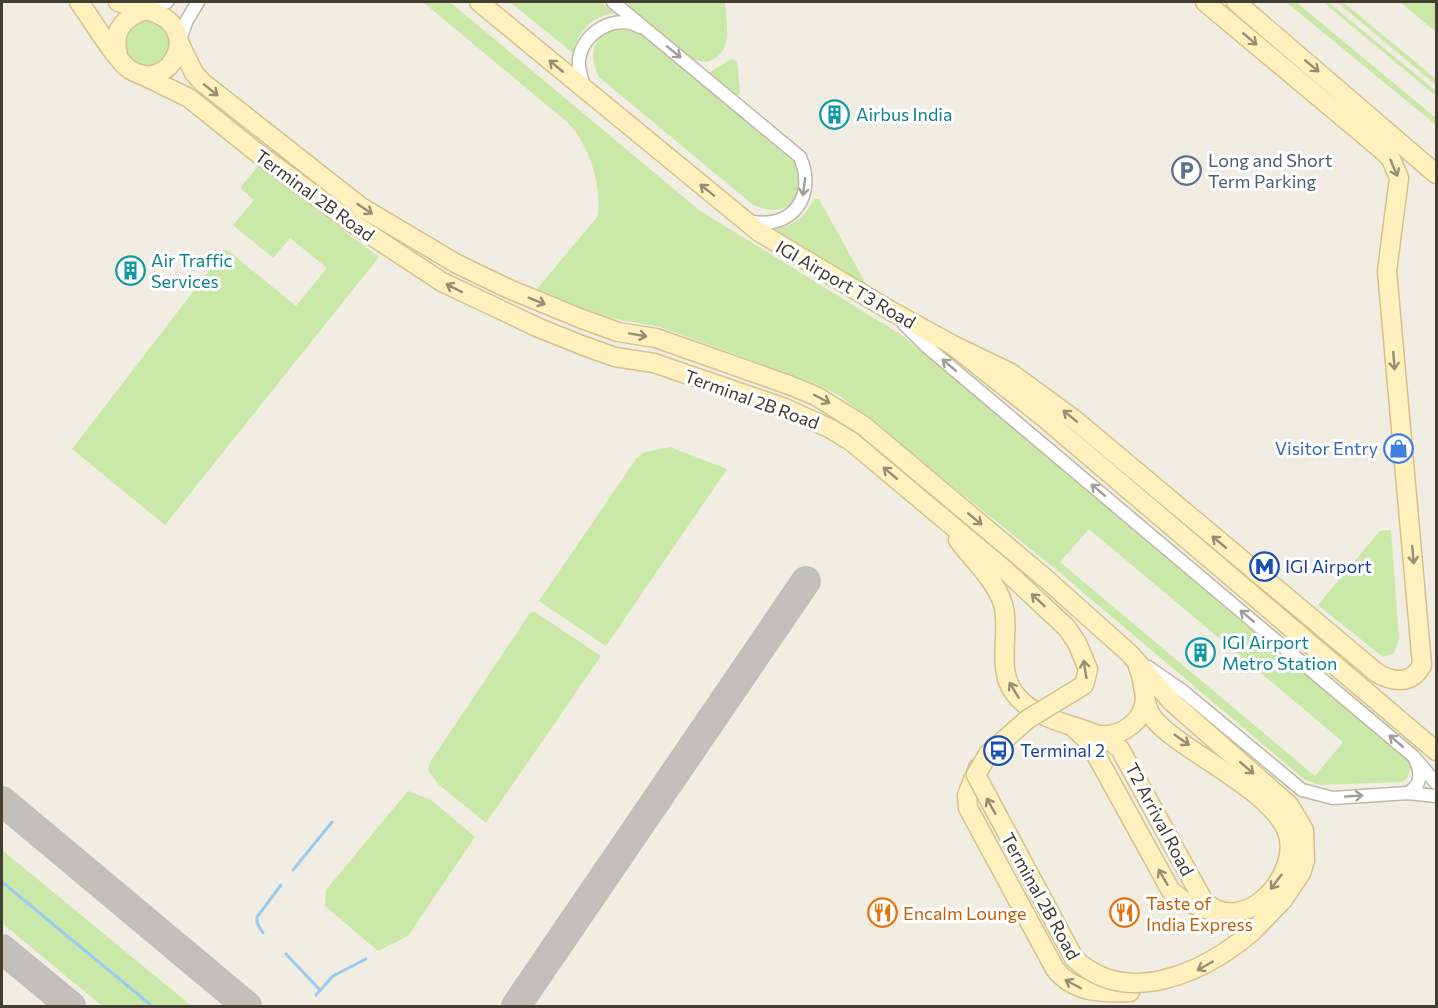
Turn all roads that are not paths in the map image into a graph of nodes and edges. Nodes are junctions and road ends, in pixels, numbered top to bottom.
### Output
1 (79, 2) edge
2 (118, 2) edge
3 (167, 2) edge
4 (198, 2) edge
5 (479, 2) edge
6 (613, 2) edge
7 (1205, 2) edge
8 (1236, 2) edge
9 (145, 10) junction
10 (649, 32) junction
11 (179, 42) junction
12 (118, 55) junction
13 (140, 74) junction
14 (595, 99) junction
15 (1437, 174) edge
16 (736, 214) junction
17 (891, 311) junction
18 (582, 319) junction
19 (951, 344) junction
20 (584, 346) junction
21 (935, 510) junction
22 (1130, 654) junction
23 (1145, 698) junction
24 (1071, 727) junction
25 (1101, 735) junction
26 (1437, 750) edge
27 (1413, 756) junction
28 (1437, 783) edge
29 (1408, 793) junction
30 (1437, 796) edge
31 (1228, 915) junction

1 - 12 main road
2 - 9 main road
3 - 9 street
4 - 11 street
14 -> 5 main road, IGI Airport T3 Road
6 - 10 street
7 -> 19 main road
8 -> 15 main road
9 - 11 main road
9 - 12 main road
10 - 14 street
10 -> 16 street
11 - 13 main road
11 -> 18 main road, Terminal 2B Road
12 - 13 main road
20 -> 13 main road, Terminal 2B Road
16 -> 14 main road, IGI Airport T3 Road
16 - 17 main road, IGI Airport T3 Road
17 - 19 main road, IGI Airport T3 Road
27 -> 17 street
18 - 20 main road
18 -> 22 main road, Terminal 2B Road
19 - 26 main road, IGI Airport T3 Road
21 -> 20 main road, Terminal 2B Road
22 -> 21 main road, Terminal 2B Road, bridge
24 -> 21 main road, T2 Arrival Road
22 - 23 main road
22 -> 29 street
23 - 25 main road
23 -> 31 main road
24 - 25 main road, T2 Arrival Road
31 -> 24 main road
25 - 31 main road, T2 Arrival Road
27 - 28 street
27 - 29 street
29 - 30 street

